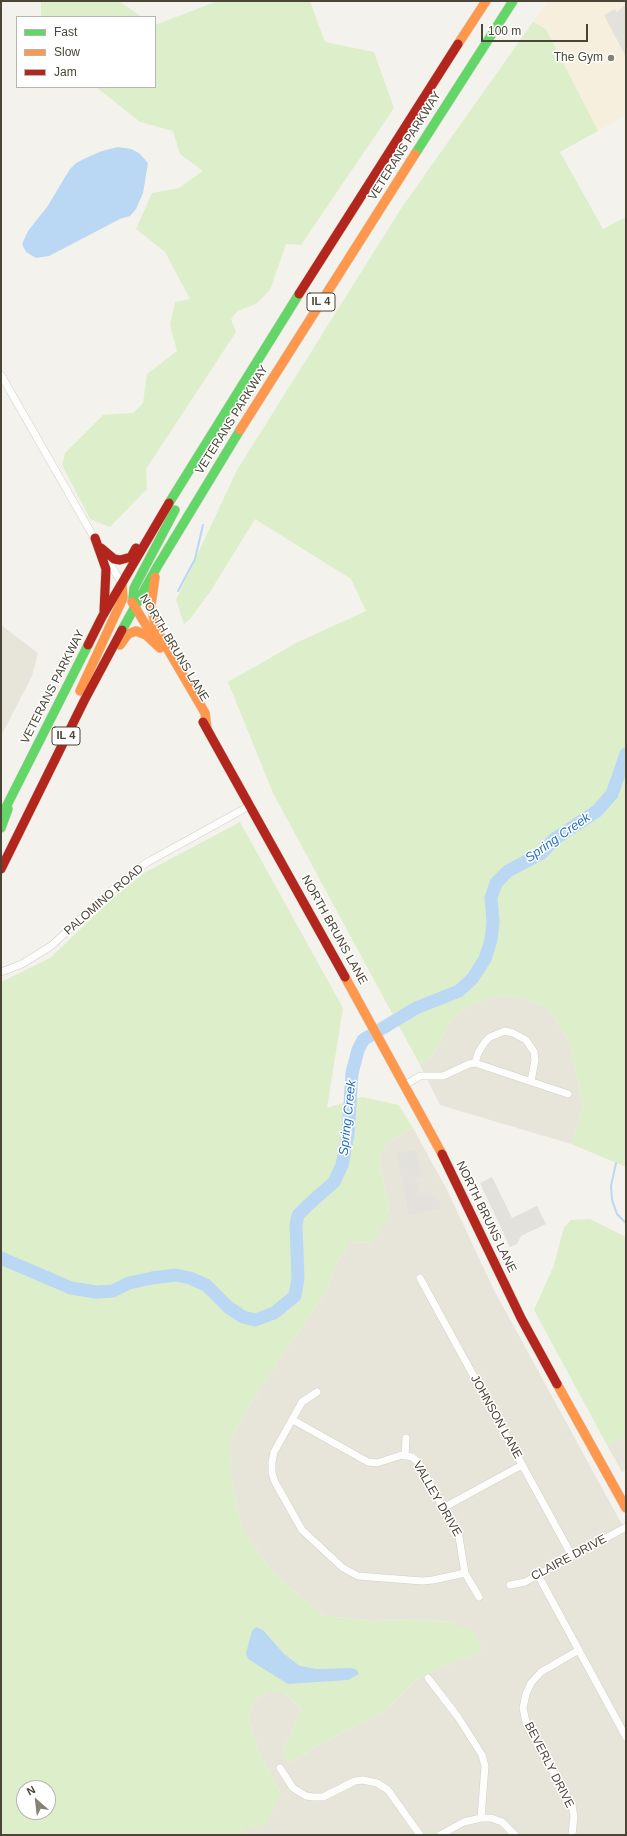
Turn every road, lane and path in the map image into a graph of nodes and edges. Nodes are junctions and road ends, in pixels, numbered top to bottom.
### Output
1 (486, 1) edge
2 (513, 1) edge
3 (1, 375) edge
4 (220, 420) junction
5 (191, 466) junction
6 (95, 538) junction
7 (101, 548) junction
8 (157, 567) junction
9 (122, 584) junction
10 (135, 606) junction
11 (102, 617) junction
12 (160, 648) junction
13 (207, 728) junction
14 (64, 739) junction
15 (56, 756) junction
16 (14, 790) junction
17 (251, 805) junction
18 (1, 817) edge
19 (1, 828) edge
20 (1, 869) edge
21 (1, 972) edge
22 (475, 1063) junction
23 (530, 1081) junction
24 (405, 1084) junction
25 (568, 1094) dead end
26 (420, 1278) dead end
27 (317, 1392) dead end
28 (293, 1420) junction
29 (406, 1438) dead end
30 (405, 1456) junction
31 (522, 1465) junction
32 (444, 1508) junction
33 (626, 1508) edge
34 (626, 1528) edge
35 (572, 1556) junction
36 (465, 1573) junction
37 (538, 1575) junction
38 (510, 1585) dead end
39 (479, 1597) dead end
40 (579, 1650) junction
41 (428, 1678) dead end
42 (626, 1736) edge
43 (280, 1768) dead end
44 (481, 1818) junction
45 (420, 1835) edge
46 (440, 1835) edge
47 (515, 1835) edge
48 (572, 1835) edge

1 - 4 main road, VETERANS PARKWAY / IL 4
2 - 8 main road, VETERANS PARKWAY / IL 4
3 - 6 street, NORTH BRUNS LANE
4 - 5 main road, VETERANS PARKWAY / IL 4
4 - 10 main road
5 - 7 main road
5 - 9 main road, VETERANS PARKWAY / IL 4
6 - 7 street, NORTH BRUNS LANE
6 - 11 main road
7 - 9 street, NORTH BRUNS LANE
8 - 10 main road, VETERANS PARKWAY / IL 4
8 - 13 main road
9 - 10 main road, NORTH BRUNS LANE
9 - 11 main road, VETERANS PARKWAY / IL 4
9 - 15 main road
10 - 12 main road, NORTH BRUNS LANE
10 - 14 main road, VETERANS PARKWAY / IL 4
11 - 16 main road, VETERANS PARKWAY / IL 4
12 - 13 main road, NORTH BRUNS LANE
12 - 14 main road
13 - 17 main road, NORTH BRUNS LANE
14 - 15 main road, VETERANS PARKWAY / IL 4
15 - 20 main road, VETERANS PARKWAY / IL 4
16 - 18 main road, VETERANS PARKWAY / IL 4
16 - 19 main road
17 - 21 street, PALOMINO ROAD
17 - 24 main road, NORTH BRUNS LANE
22 - 23 street
22 - 23 street
22 - 24 street
23 - 25 street
24 - 33 main road, NORTH BRUNS LANE
26 - 31 street, JOHNSON LANE
27 - 28 street
28 - 30 street, VALLEY DRIVE
28 - 36 street
29 - 30 street
30 - 32 street, VALLEY DRIVE
31 - 32 street
31 - 35 street, JOHNSON LANE
32 - 36 street, VALLEY DRIVE
34 - 35 street, CLAIRE DRIVE
35 - 37 street, CLAIRE DRIVE
36 - 39 street, VALLEY DRIVE
37 - 38 street, CLAIRE DRIVE
37 - 40 street
40 - 42 street
40 - 48 street, BEVERLY DRIVE
41 - 44 street
43 - 45 street
44 - 46 street
44 - 47 street

